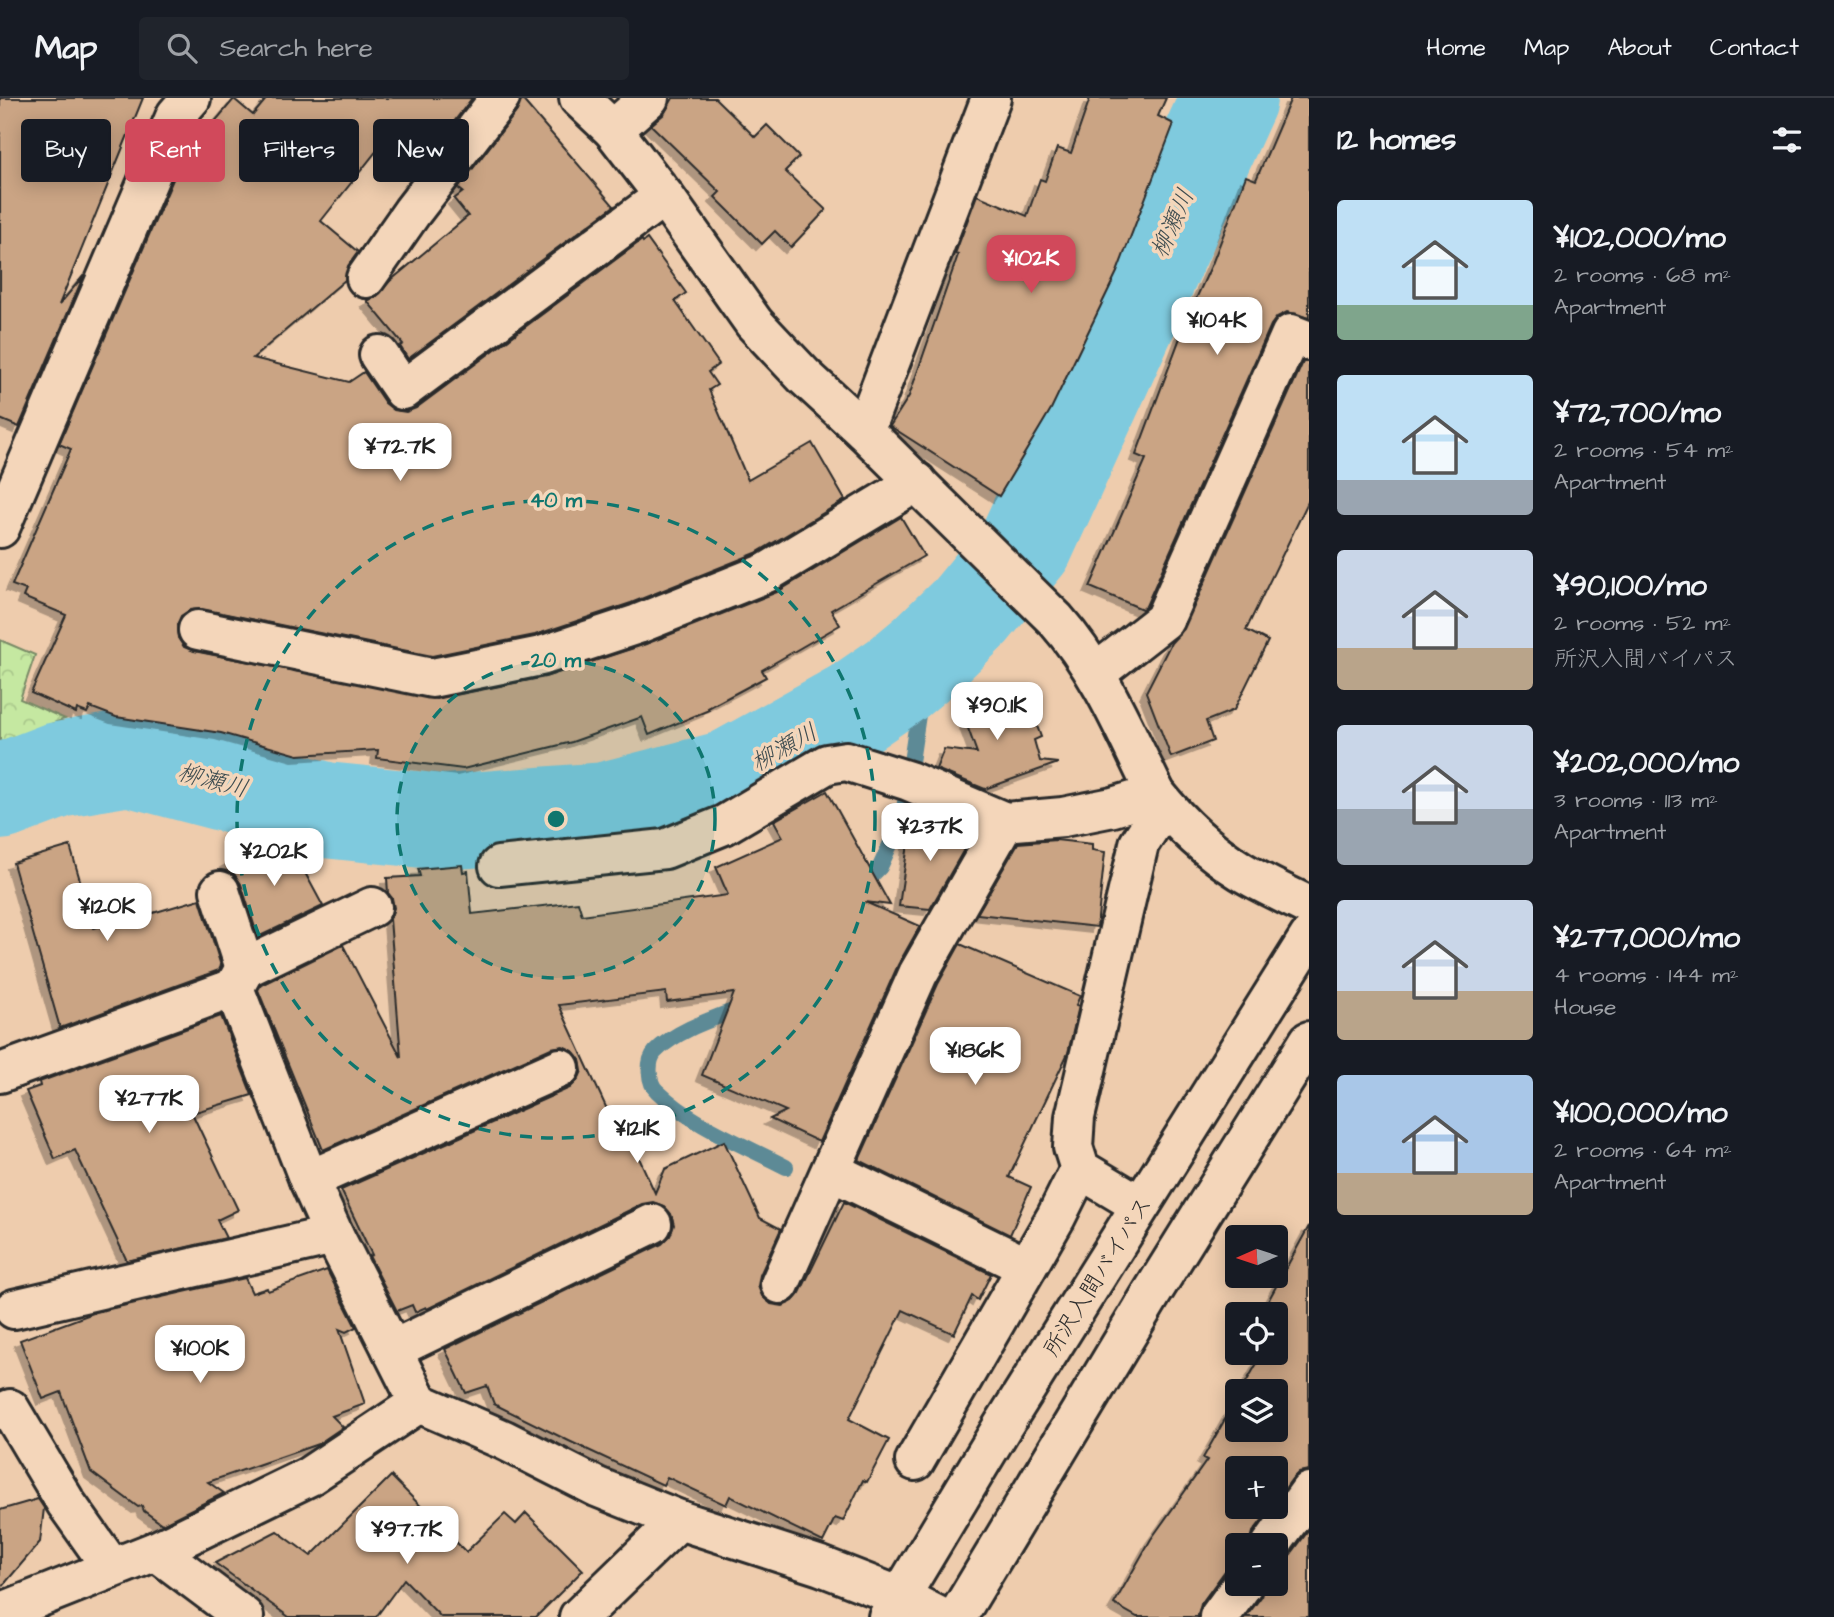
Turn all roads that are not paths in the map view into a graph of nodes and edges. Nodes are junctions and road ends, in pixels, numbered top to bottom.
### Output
1 (191, 98) edge
2 (500, 98) edge
3 (579, 98) edge
4 (649, 98) edge
5 (991, 98) edge
6 (613, 130) junction
7 (664, 196) junction
8 (366, 278) dead end
9 (1309, 341) edge
10 (379, 355) dead end
11 (864, 431) junction
12 (916, 482) junction
13 (0, 528) edge
14 (198, 630) dead end
15 (1096, 673) junction
16 (1160, 799) junction
17 (1005, 822) junction
18 (499, 866) dead end
19 (220, 891) dead end
20 (1309, 906) edge
21 (372, 907) dead end
22 (1309, 937) edge
23 (239, 978) junction
24 (1309, 1041) edge
25 (560, 1068) dead end
26 (0, 1073) edge
27 (1080, 1170) junction
28 (831, 1171) junction
29 (309, 1180) junction
30 (1140, 1205) junction
31 (652, 1224) dead end
32 (334, 1235) junction
33 (1027, 1267) junction
34 (780, 1284) dead end
35 (14, 1309) dead end
36 (392, 1350) junction
37 (419, 1403) junction
38 (10, 1409) dead end
39 (915, 1461) dead end
40 (1309, 1492) edge
41 (679, 1520) junction
42 (1280, 1533) edge
43 (156, 1551) junction
44 (112, 1568) junction
45 (1234, 1596) edge
46 (894, 1607) edge
47 (0, 1613) edge
48 (244, 1617) edge
49 (579, 1617) edge
50 (940, 1617) edge
51 (957, 1617) edge
52 (1219, 1617) edge

1 - 13 street
2 - 8 street
3 - 6 street
4 - 6 street
5 - 11 street
6 - 7 street
7 - 10 street
7 - 11 street
9 - 15 street
11 - 12 street
12 - 14 street
12 - 15 street
15 - 16 street
16 - 17 street
16 - 20 street
16 - 27 street
17 - 18 street
17 - 28 street
19 - 23 street
21 - 23 street
22 - 30 street, 所沢入間バイパス
23 - 26 street
23 - 29 street
24 - 51 street
25 - 29 street
27 - 30 street
27 - 33 street
28 - 33 street
28 - 34 street
29 - 32 street
30 - 46 street, 所沢入間バイパス
31 - 36 street
32 - 35 street
32 - 36 street
33 - 39 street
36 - 37 street
37 - 41 street
37 - 43 street
38 - 44 street
40 - 42 street
41 - 46 street
41 - 49 street
43 - 44 street
43 - 48 street
44 - 47 street
45 - 52 street
46 - 50 street

